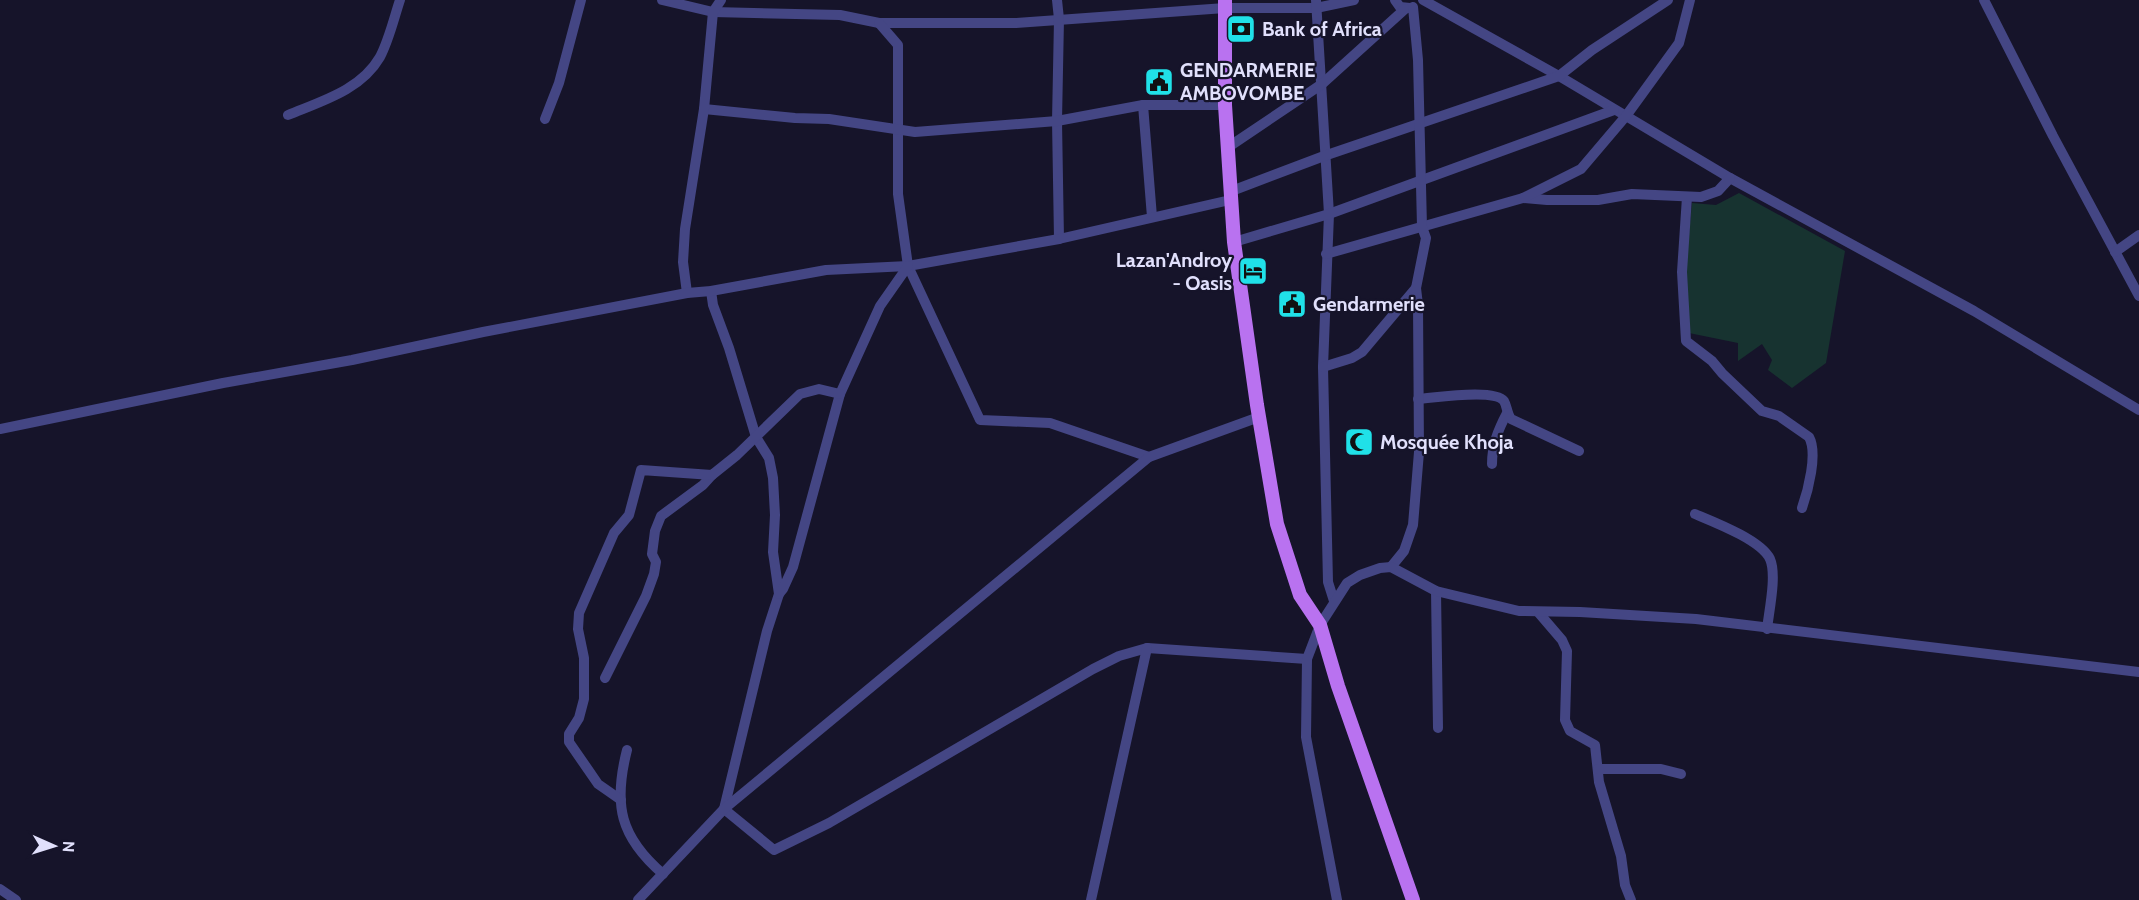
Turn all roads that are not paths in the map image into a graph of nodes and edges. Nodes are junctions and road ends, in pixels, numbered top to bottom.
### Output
1 (400, 0) edge
2 (582, 0) edge
3 (662, 0) edge
4 (721, 0) edge
5 (1057, 0) edge
6 (1145, 0) edge
7 (1354, 0) edge
8 (1395, 0) edge
9 (1423, 0) edge
10 (1668, 0) edge
11 (1690, 0) edge
12 (1984, 0) edge
13 (1225, 4) edge
14 (1316, 4) edge
15 (1412, 5) edge
16 (713, 12) junction
17 (1145, 12) junction
18 (1059, 19) junction
19 (879, 24) junction
20 (1559, 76) junction
21 (1322, 84) junction
22 (1143, 105) junction
23 (1225, 105) junction
24 (704, 109) junction
25 (1614, 110) junction
26 (288, 115) dead end
27 (1626, 116) junction
28 (545, 118) dead end
29 (1057, 121) junction
30 (1419, 125) junction
31 (899, 130) junction
32 (1227, 148) junction
33 (1324, 156) junction
34 (1730, 178) junction
35 (1421, 180) junction
36 (1230, 196) junction
37 (1687, 196) junction
38 (1522, 198) junction
39 (1329, 214) junction
40 (1152, 218) junction
41 (1422, 227) junction
42 (2139, 235) edge
43 (1059, 239) junction
44 (1234, 242) junction
45 (2115, 252) junction
46 (1326, 254) junction
47 (908, 266) junction
48 (1416, 288) junction
49 (711, 291) junction
50 (687, 293) junction
51 (2139, 296) edge
52 (1323, 367) junction
53 (840, 394) junction
54 (1418, 399) junction
55 (2139, 410) edge
56 (1507, 413) junction
57 (1259, 417) junction
58 (0, 429) edge
59 (756, 437) junction
60 (1579, 451) dead end
61 (1149, 457) junction
62 (1492, 464) dead end
63 (711, 475) junction
64 (1802, 508) dead end
65 (1695, 514) dead end
66 (1391, 567) junction
67 (1436, 591) junction
68 (778, 594) junction
69 (1334, 601) junction
70 (1539, 612) junction
71 (1320, 625) junction
72 (1767, 629) junction
73 (1147, 648) junction
74 (1307, 660) junction
75 (2139, 672) edge
76 (605, 678) dead end
77 (1438, 728) dead end
78 (627, 750) dead end
79 (1598, 769) junction
80 (1681, 774) dead end
81 (621, 800) junction
82 (723, 809) junction
83 (663, 874) junction
84 (0, 889) edge
85 (16, 900) edge
86 (638, 900) edge
87 (1091, 900) edge
88 (1337, 900) edge
89 (1413, 900) edge
90 (1631, 900) edge

1 - 26 street
2 - 28 street
3 - 16 street
4 - 16 street
5 - 18 street
6 - 17 street
7 - 14 street
8 - 15 street
9 - 20 street
10 - 20 street
11 - 27 street
12 - 45 street
13 - 14 street
13 - 17 street
13 - 23 main road
14 - 21 street
15 - 21 street
15 - 30 street
16 - 19 street
16 - 24 street
17 - 18 street
18 - 19 street
18 - 29 street
19 - 31 street
20 - 25 street
20 - 30 street
21 - 32 street
21 - 33 street
22 - 23 street
22 - 29 street
22 - 40 street
23 - 32 main road
24 - 31 street
24 - 50 street
25 - 27 street
25 - 35 street
27 - 34 street
27 - 38 street
29 - 31 street
29 - 43 street
30 - 33 street
30 - 35 street
31 - 47 street
32 - 36 main road
33 - 36 street
33 - 39 street
34 - 37 street
34 - 55 street
35 - 39 street
35 - 41 street
36 - 40 street
36 - 44 main road
37 - 38 street
37 - 64 street
38 - 41 street
39 - 44 street
39 - 46 street
40 - 43 street
41 - 46 street
41 - 48 street
42 - 45 street
43 - 47 street
44 - 57 main road
45 - 51 street
46 - 52 street
47 - 49 street
47 - 53 street
47 - 61 street
48 - 52 street
48 - 54 street
49 - 50 street
49 - 59 street
50 - 58 street
52 - 69 street
53 - 59 street
53 - 68 street
54 - 56 street
54 - 66 street
56 - 60 street
56 - 62 street
57 - 61 street
57 - 71 main road
59 - 63 street
59 - 68 street
61 - 82 street
63 - 76 street
63 - 81 street
65 - 72 street
66 - 67 street
66 - 69 street
67 - 70 street
67 - 77 street
68 - 82 street
69 - 71 street
70 - 72 street
70 - 79 street
71 - 74 street
71 - 89 main road
72 - 75 street
73 - 74 street
73 - 82 street
73 - 87 street
74 - 88 street
78 - 81 street
79 - 80 street
79 - 90 street
81 - 83 street
82 - 83 street
83 - 86 street
84 - 85 street

